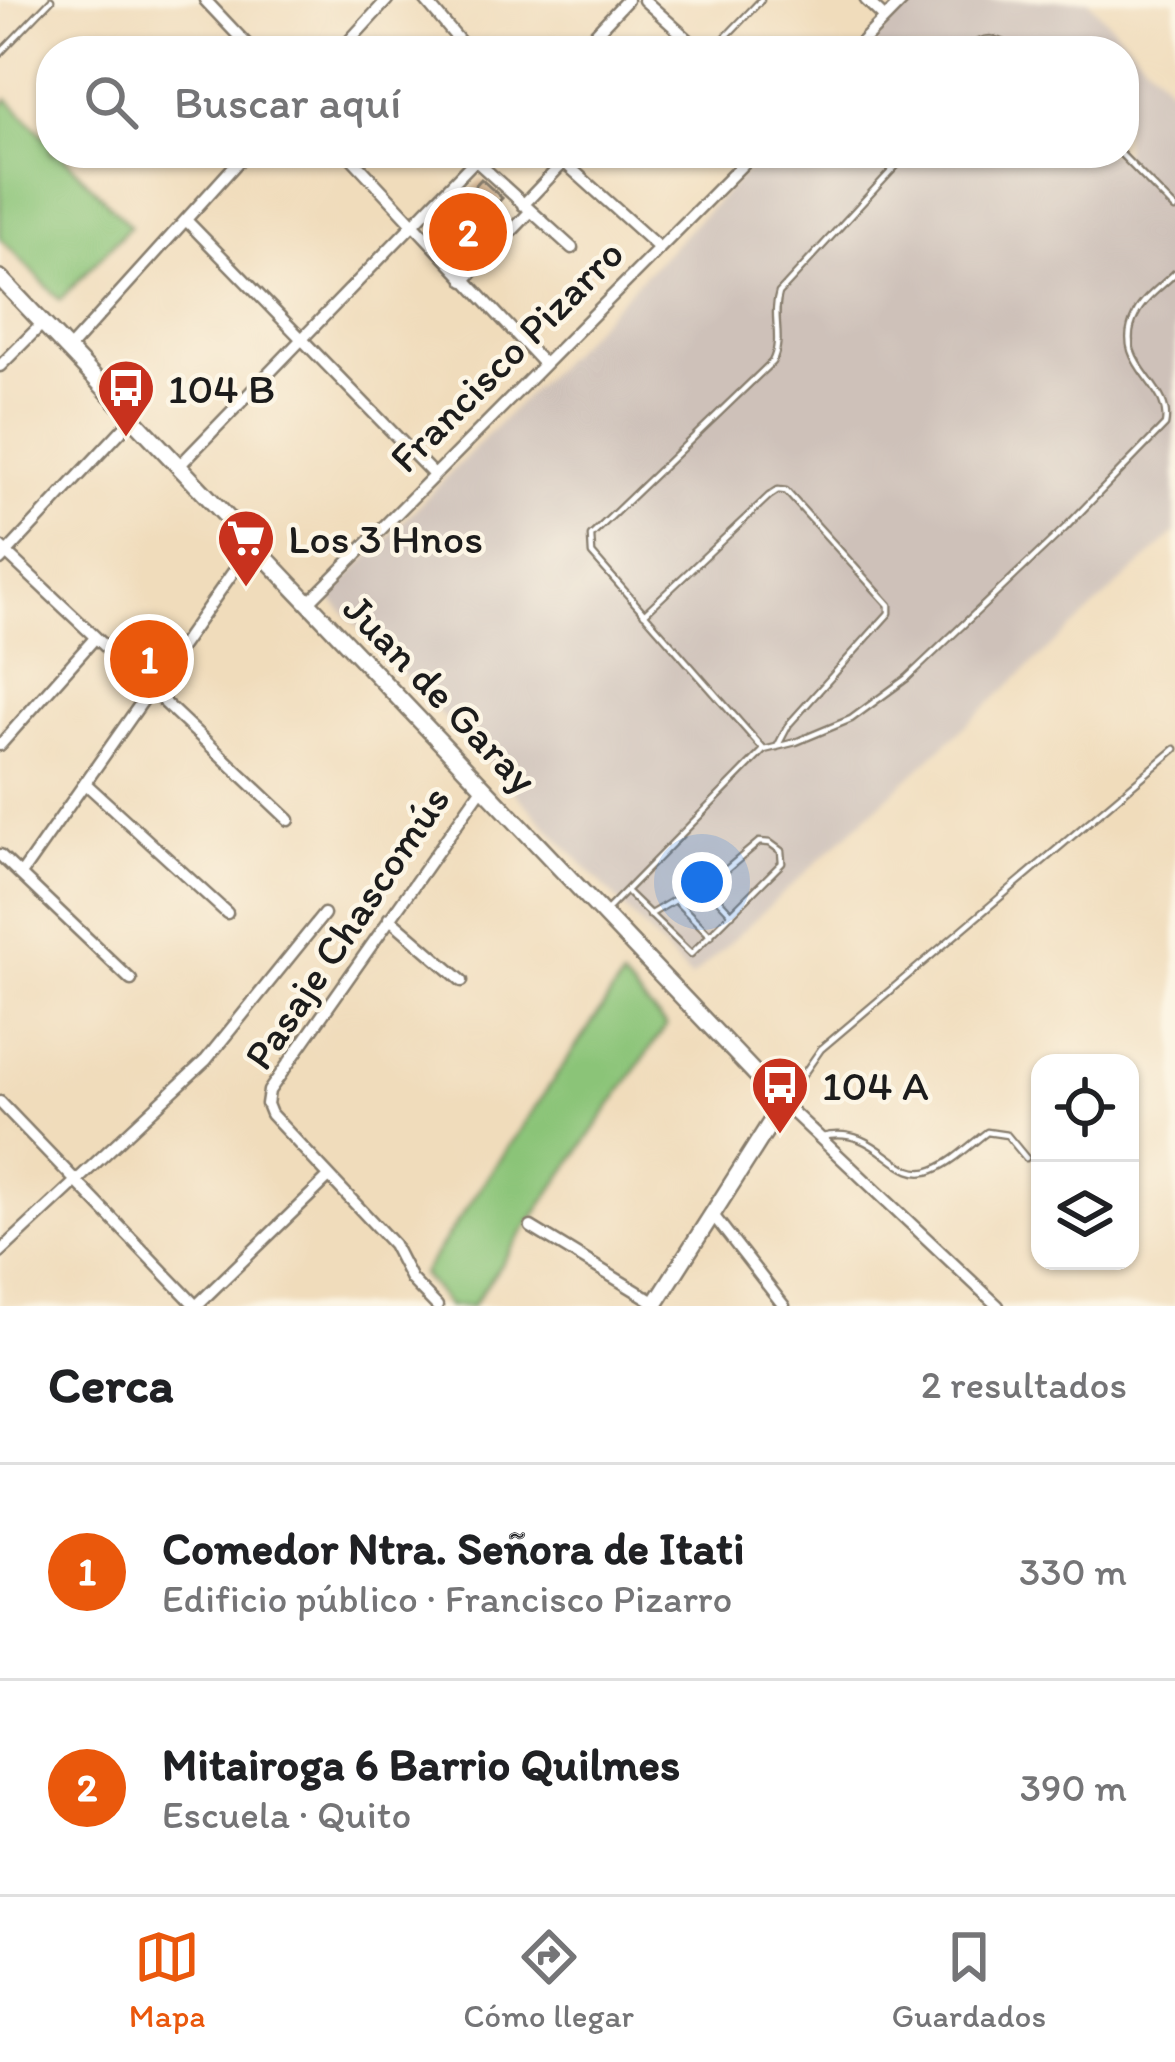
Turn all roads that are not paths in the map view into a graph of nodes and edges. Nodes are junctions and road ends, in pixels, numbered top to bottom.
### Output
1 (51, 0) edge
2 (205, 0) edge
3 (387, 0) edge
4 (425, 0) edge
5 (627, 0) edge
6 (644, 0) edge
7 (760, 0) edge
8 (866, 0) edge
9 (903, 0) edge
10 (885, 18) junction
11 (240, 36) edge
12 (354, 36) edge
13 (455, 36) edge
14 (593, 36) edge
15 (684, 36) edge
16 (726, 36) edge
17 (868, 36) edge
18 (0, 53) edge
19 (233, 168) edge
20 (360, 168) edge
21 (467, 168) edge
22 (489, 168) edge
23 (554, 168) edge
24 (574, 168) edge
25 (739, 168) edge
26 (894, 168) edge
27 (1135, 168) edge
28 (527, 208) junction
29 (1175, 209) edge
30 (186, 220) junction
31 (412, 226) junction
32 (658, 247) junction
33 (572, 248) dead end
34 (1175, 273) edge
35 (0, 278) edge
36 (464, 281) junction
37 (42, 324) junction
38 (301, 338) junction
39 (68, 350) junction
40 (544, 364) junction
41 (0, 366) edge
42 (133, 418) junction
43 (178, 466) junction
44 (434, 475) junction
45 (252, 545) junction
46 (2, 553) edge
47 (308, 604) junction
48 (644, 614) junction
49 (95, 638) junction
50 (152, 689) junction
51 (0, 745) edge
52 (777, 747) junction
53 (1175, 749) edge
54 (764, 750) junction
55 (86, 784) junction
56 (482, 788) junction
57 (289, 820) dead end
58 (0, 855) edge
59 (20, 874) junction
60 (707, 886) junction
61 (626, 891) junction
62 (677, 902) junction
63 (227, 913) dead end
64 (324, 914) dead end
65 (603, 914) junction
66 (732, 914) junction
67 (649, 915) junction
68 (388, 918) junction
69 (711, 936) junction
70 (131, 980) dead end
71 (462, 981) dead end
72 (0, 1102) edge
73 (783, 1103) junction
74 (820, 1137) junction
75 (1026, 1158) dead end
76 (76, 1177) junction
77 (329, 1177) junction
78 (713, 1215) junction
79 (531, 1227) dead end
80 (0, 1252) edge
81 (656, 1304) edge
82 (196, 1306) edge
83 (437, 1306) edge
84 (784, 1306) edge
85 (998, 1306) edge

1 - 18 lane
2 - 11 street
3 - 12 street
4 - 13 street
5 - 14 street
6 - 15 street
7 - 16 lane
8 - 10 street
9 - 10 street
10 - 17 street
19 - 30 street
20 - 31 street
21 - 31 street
22 - 28 street
23 - 28 street
24 - 32 street
25 - 32 street, Francisco Pizarro
26 - 48 lane
27 - 29 lane
28 - 33 street
28 - 36 street
30 - 38 street
30 - 39 street
31 - 36 street
31 - 38 street
32 - 40 street, Francisco Pizarro
34 - 52 lane
35 - 37 street, Juan de Garay
36 - 40 street
37 - 39 street, Juan de Garay
37 - 41 street
38 - 43 street
38 - 44 street
39 - 42 street, Juan de Garay
40 - 44 street, Francisco Pizarro
42 - 43 street, Juan de Garay
42 - 46 street
43 - 45 street, Juan de Garay
44 - 47 street, Francisco Pizarro
45 - 47 street, Juan de Garay
45 - 50 street
46 - 49 street
47 - 56 street, Juan de Garay
48 - 52 lane
48 - 54 lane
49 - 50 street
49 - 51 street
50 - 55 street
50 - 57 street
52 - 54 lane
53 - 73 lane
54 - 61 lane
55 - 59 street
55 - 63 street
56 - 65 street, Juan de Garay
56 - 68 street, Pasaje Chascomús
58 - 59 street
59 - 70 street
60 - 62 lane
60 - 66 lane
60 - 66 lane
61 - 65 lane
61 - 67 lane
62 - 67 lane
62 - 69 lane
64 - 76 street
65 - 73 street, Juan de Garay
66 - 69 lane
67 - 69 lane
68 - 71 street
68 - 77 street, Pasaje Chascomús
72 - 76 street
73 - 74 street
73 - 78 street
74 - 75 lane
74 - 85 street
76 - 80 street
76 - 82 street
77 - 82 street
77 - 83 street
78 - 81 street
78 - 84 street
79 - 81 street

